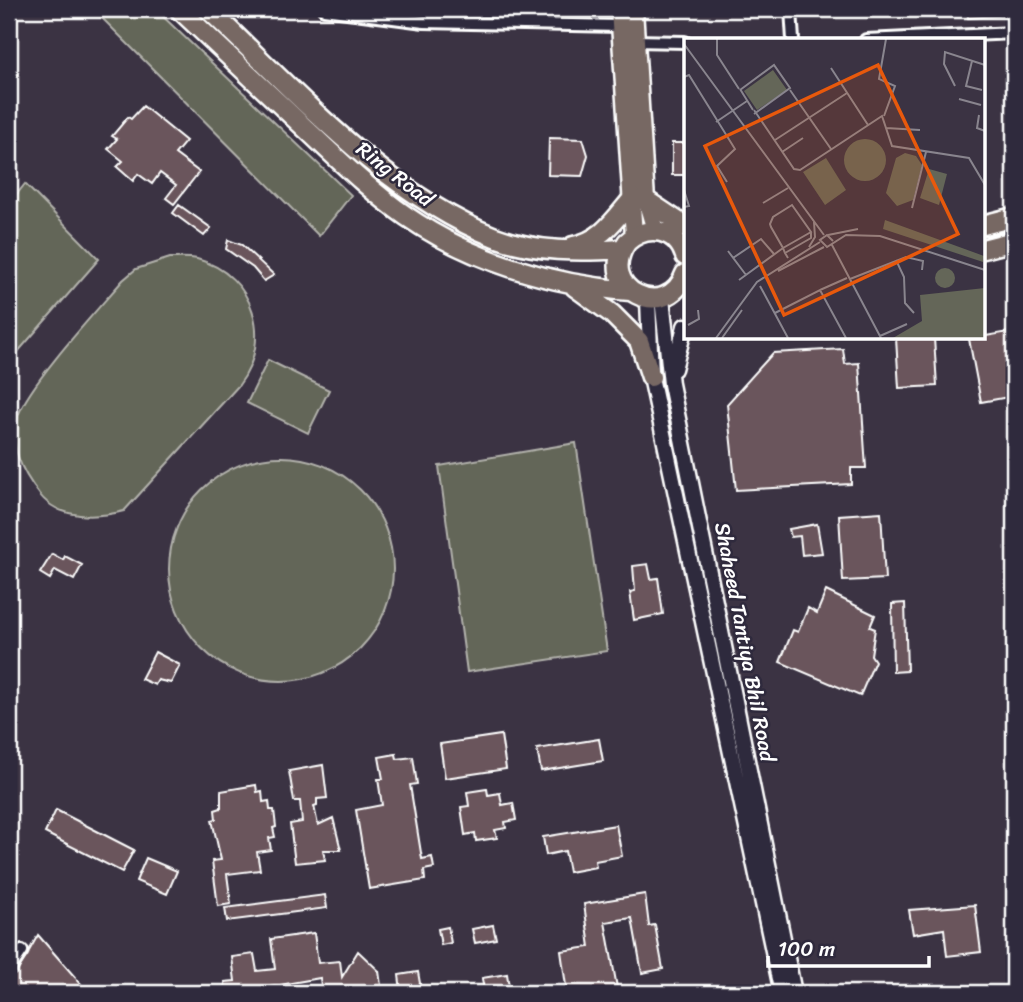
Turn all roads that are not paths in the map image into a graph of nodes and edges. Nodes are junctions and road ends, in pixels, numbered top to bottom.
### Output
1 (179, 9) edge
2 (208, 9) edge
3 (324, 9) edge
4 (619, 9) edge
5 (634, 9) edge
6 (791, 9) edge
7 (358, 11) edge
8 (620, 26) junction
9 (1014, 33) edge
10 (793, 38) edge
11 (908, 38) edge
12 (634, 41) junction
13 (684, 42) edge
14 (639, 199) junction
15 (436, 208) junction
16 (1014, 217) edge
17 (984, 225) edge
18 (655, 230) junction
19 (1014, 241) edge
20 (628, 242) junction
21 (684, 242) edge
22 (984, 249) edge
23 (684, 277) edge
24 (566, 281) junction
25 (630, 291) junction
26 (655, 298) junction
27 (684, 330) edge
28 (651, 377) junction
29 (671, 384) junction
30 (717, 607) junction
31 (701, 612) junction
32 (22, 951) dead end
33 (9, 970) edge
34 (782, 993) edge
35 (794, 993) edge

1 - 24 highway, Ring Road
2 - 15 highway, Ring Road
3 - 7 street
4 - 8 main road
5 - 12 main road
6 - 10 street
7 - 8 street
8 - 14 main road
9 - 11 street
12 - 13 street
12 - 14 main road
14 - 15 highway
14 - 18 main road
14 - 20 main road
14 - 21 highway
15 - 20 highway, Ring Road
16 - 17 highway
18 - 20 highway, Ring Road
18 - 21 highway
19 - 22 highway
20 - 25 highway
23 - 26 highway
24 - 25 highway, Ring Road
24 - 28 highway
25 - 26 highway, Ring Road
26 - 28 main road
26 - 29 main road, Shaheed Tantiya Bhil Road
27 - 29 main road
28 - 31 main road
29 - 30 main road, Shaheed Tantiya Bhil Road
30 - 31 main road
30 - 35 main road, Shaheed Tantiya Bhil Road
31 - 34 main road
32 - 33 street

